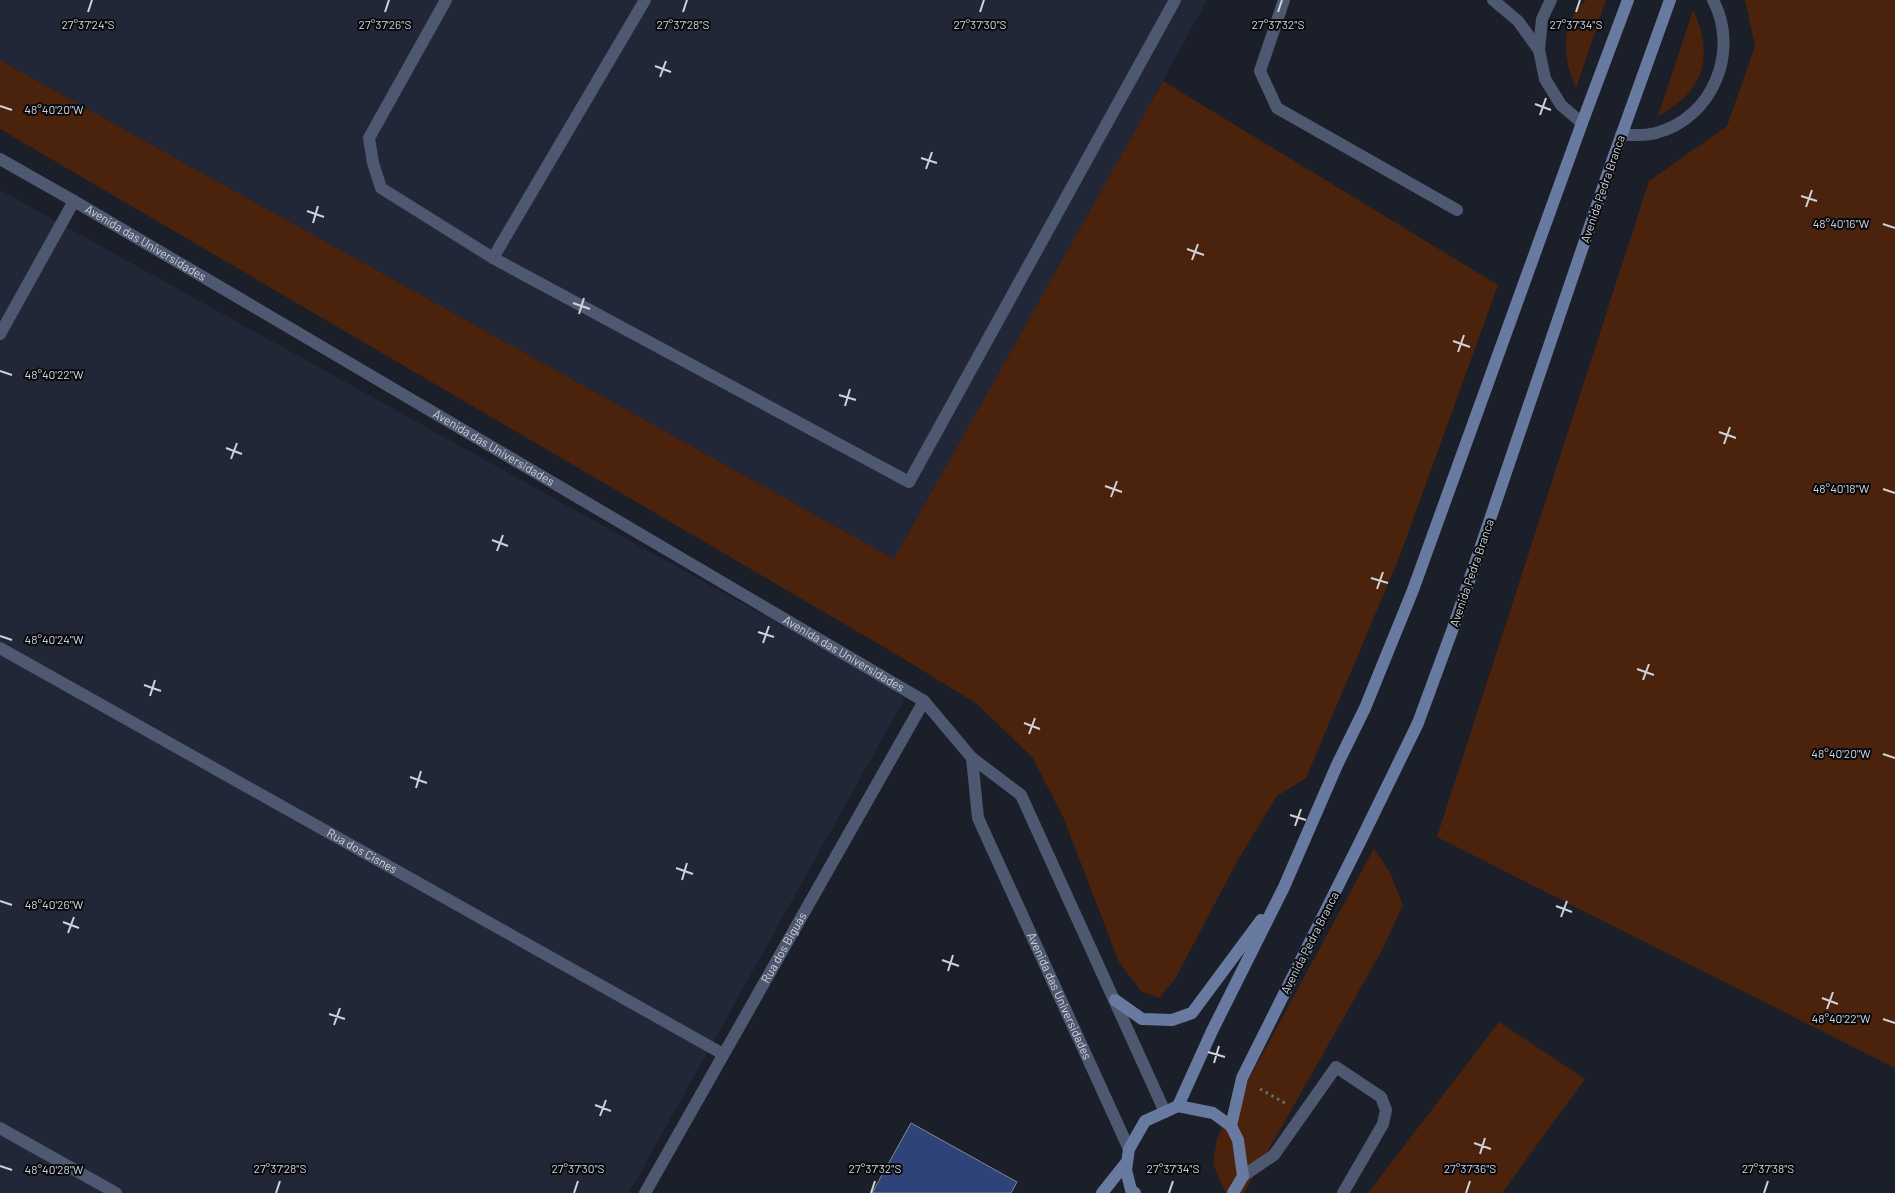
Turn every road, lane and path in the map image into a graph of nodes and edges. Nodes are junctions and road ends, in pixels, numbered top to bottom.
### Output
1 (446, 0) edge
2 (645, 0) edge
3 (1175, 0) edge
4 (1284, 0) edge
5 (1493, 0) edge
6 (1551, 0) edge
7 (1628, 0) edge
8 (1670, 0) edge
9 (1713, 0) edge
10 (1539, 50) junction
11 (1582, 123) junction
12 (1621, 135) junction
13 (0, 159) edge
14 (74, 201) junction
15 (1457, 210) dead end
16 (493, 258) junction
17 (0, 334) edge
18 (0, 648) edge
19 (924, 701) junction
20 (972, 758) junction
21 (1284, 887) junction
22 (1115, 1000) junction
23 (723, 1054) junction
24 (1178, 1106) junction
25 (1165, 1112) junction
26 (1231, 1126) junction
27 (0, 1128) edge
28 (1129, 1149) junction
29 (1126, 1162) junction
30 (1243, 1176) junction
31 (116, 1193) edge
32 (645, 1193) edge
33 (1102, 1193) edge
34 (1134, 1193) edge
35 (1233, 1193) edge
36 (1343, 1193) edge

1 - 16 street
2 - 16 street
3 - 16 street
4 - 15 street
5 - 10 street
6 - 10 street
7 - 11 main road
8 - 12 main road, Avenida Pedra Branca
9 - 12 street
10 - 11 street
11 - 21 main road
12 - 26 main road, Avenida Pedra Branca
13 - 14 street, Avenida das Universidades
14 - 17 street
14 - 19 street, Avenida das Universidades
18 - 23 street, Rua dos Cisnes
19 - 20 street, Avenida das Universidades
19 - 23 street, Rua dos Biguás
20 - 22 street, Avenida das Universidades
20 - 28 street, Avenida das Universidades
21 - 22 main road
21 - 24 main road
22 - 25 street, Avenida das Universidades
23 - 32 street, Rua dos Biguás
24 - 25 main road
24 - 26 main road
25 - 28 main road
26 - 30 main road
27 - 31 street
28 - 29 main road
29 - 33 main road
29 - 34 main road
30 - 35 main road
30 - 36 street

